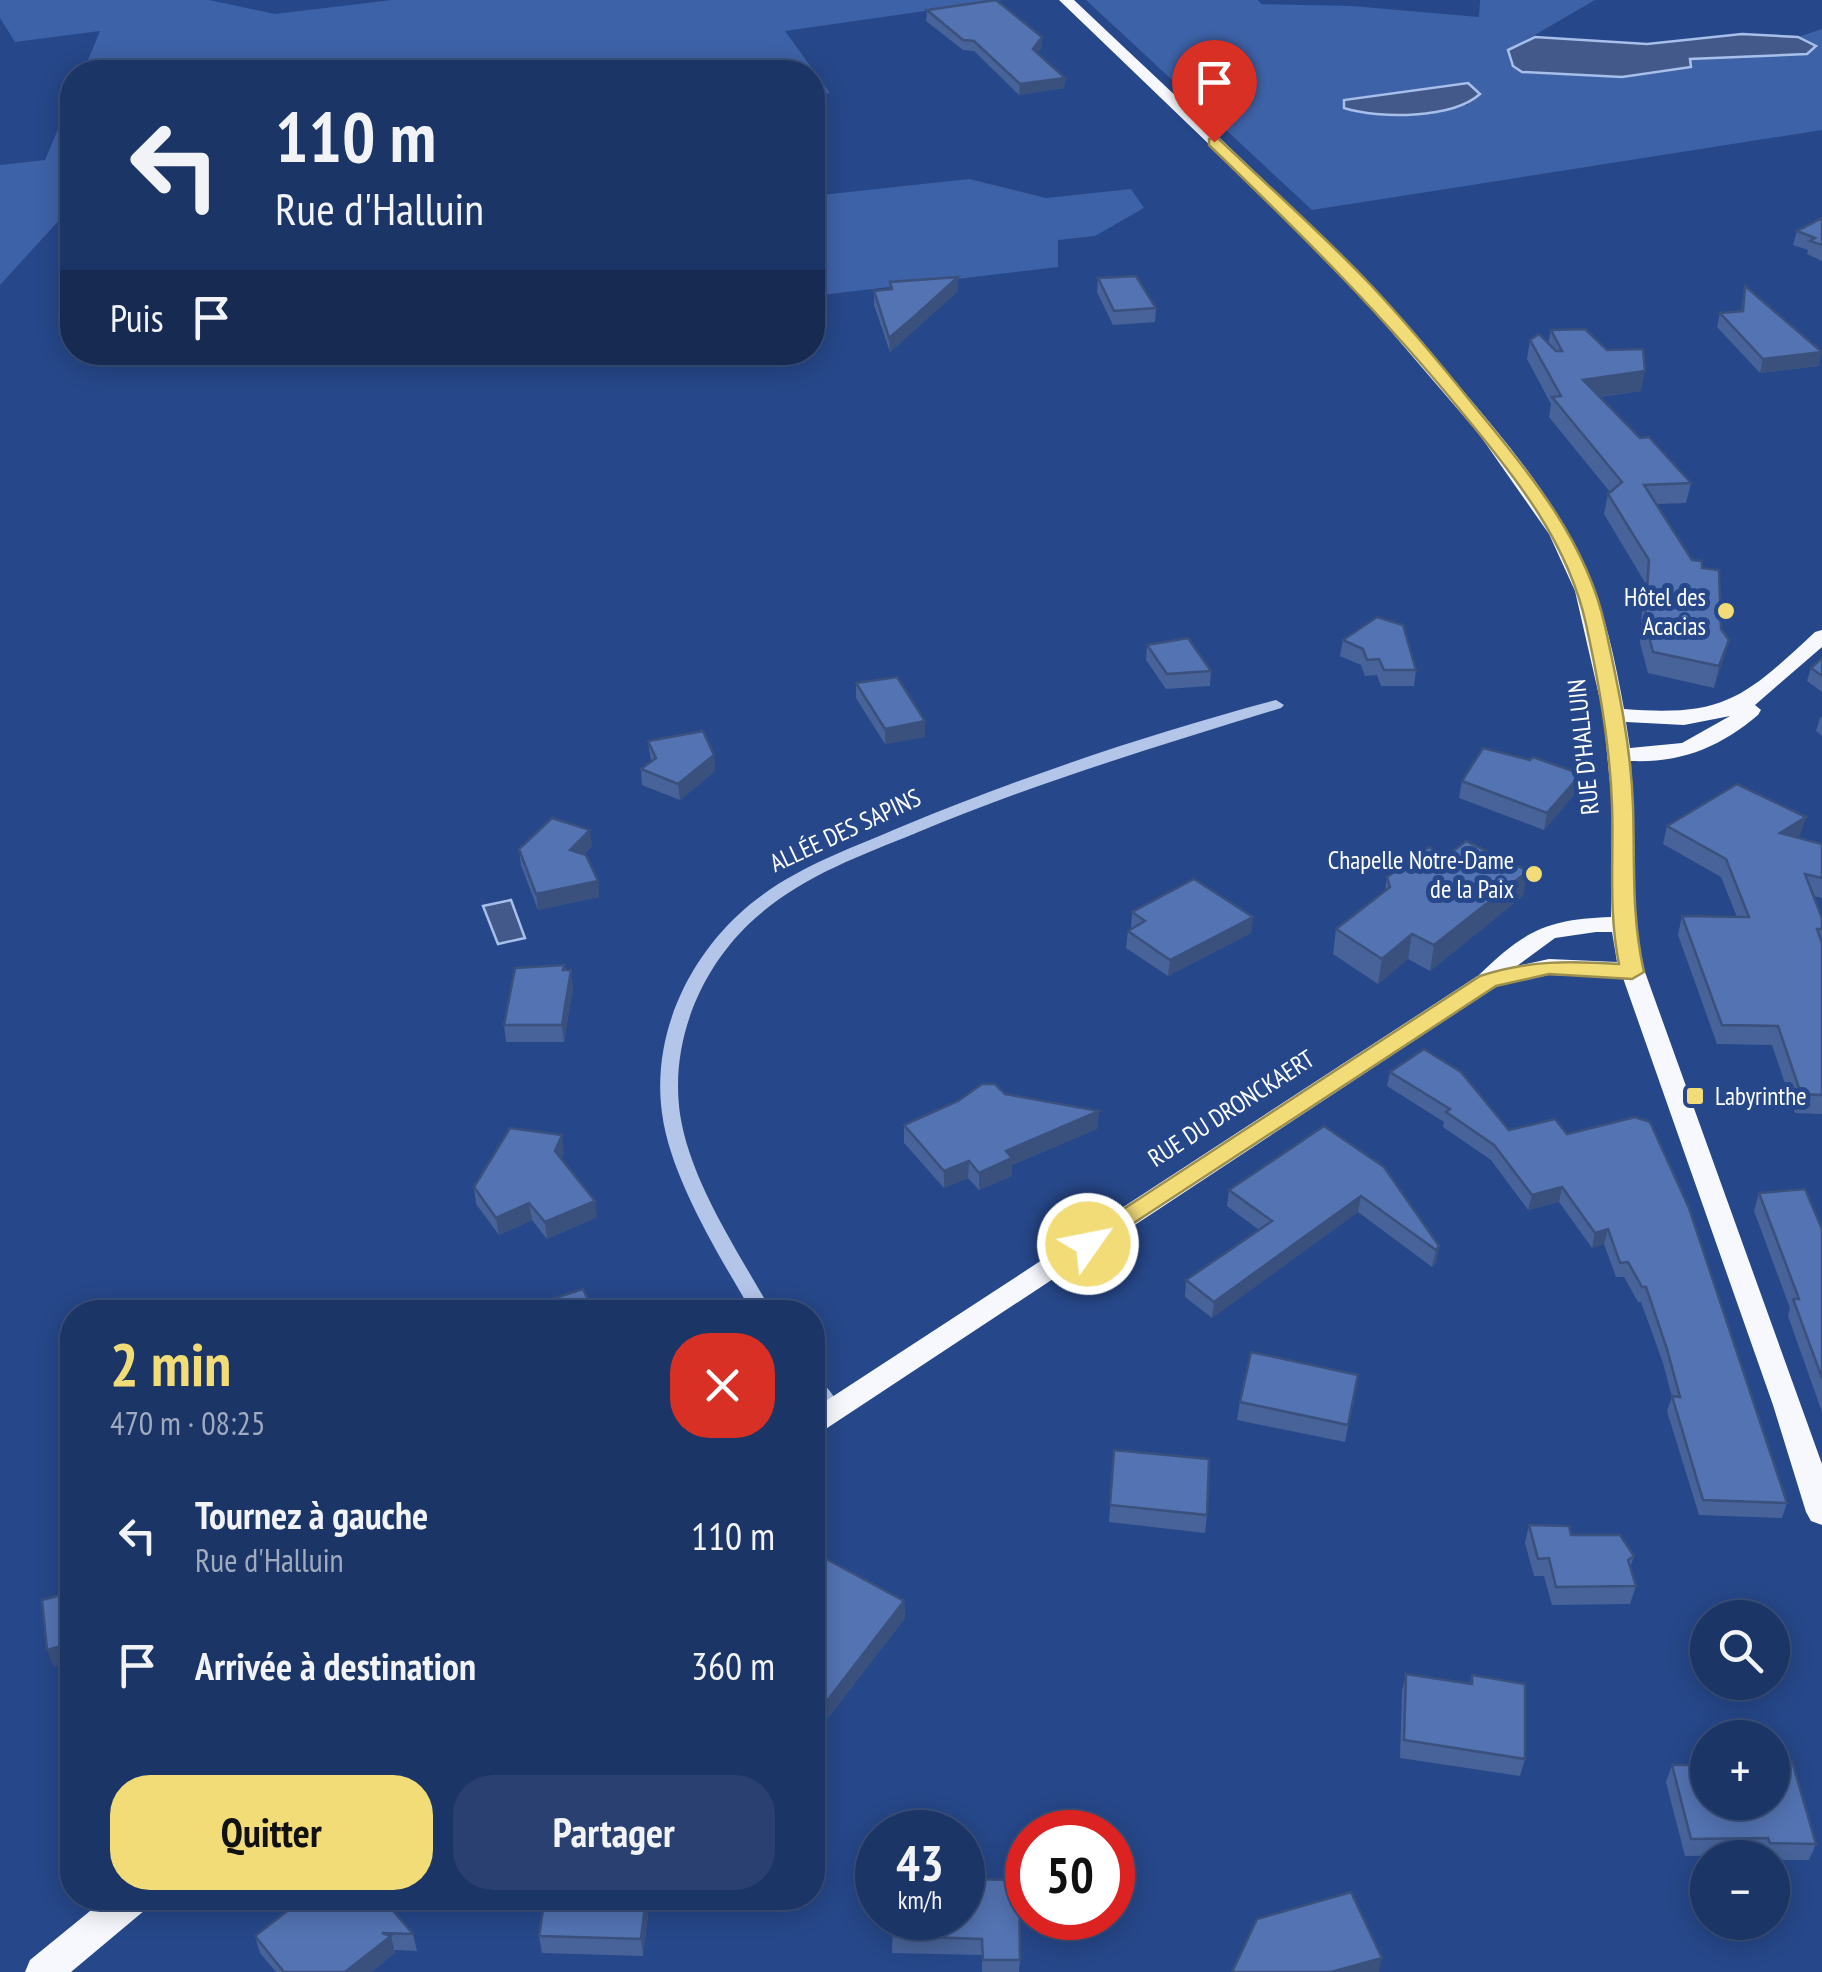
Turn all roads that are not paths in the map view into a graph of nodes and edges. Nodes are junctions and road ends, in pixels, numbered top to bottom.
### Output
1 (1066, 0) edge
2 (1822, 636) edge
3 (1761, 694) junction
4 (1276, 706) dead end
5 (1614, 714) junction
6 (1620, 754) junction
7 (1622, 924) junction
8 (1632, 972) junction
9 (1488, 981) junction
10 (756, 1300) edge
11 (825, 1419) edge
12 (1822, 1512) edge
13 (118, 1910) edge
14 (43, 1972) edge

1 - 5 main road, RUE D'HALLUIN
2 - 3 main road
3 - 5 main road
3 - 6 main road
4 - 10 street, ALLÉE DES SAPINS
5 - 6 main road, RUE D'HALLUIN
6 - 7 main road, RUE D'HALLUIN
7 - 8 main road, RUE D'HALLUIN
7 - 9 main road, RUE DU DRONCKAERT
8 - 9 main road, RUE DU DRONCKAERT
8 - 12 main road, RUE D'HALLUIN
9 - 11 main road, RUE DU DRONCKAERT
13 - 14 main road

